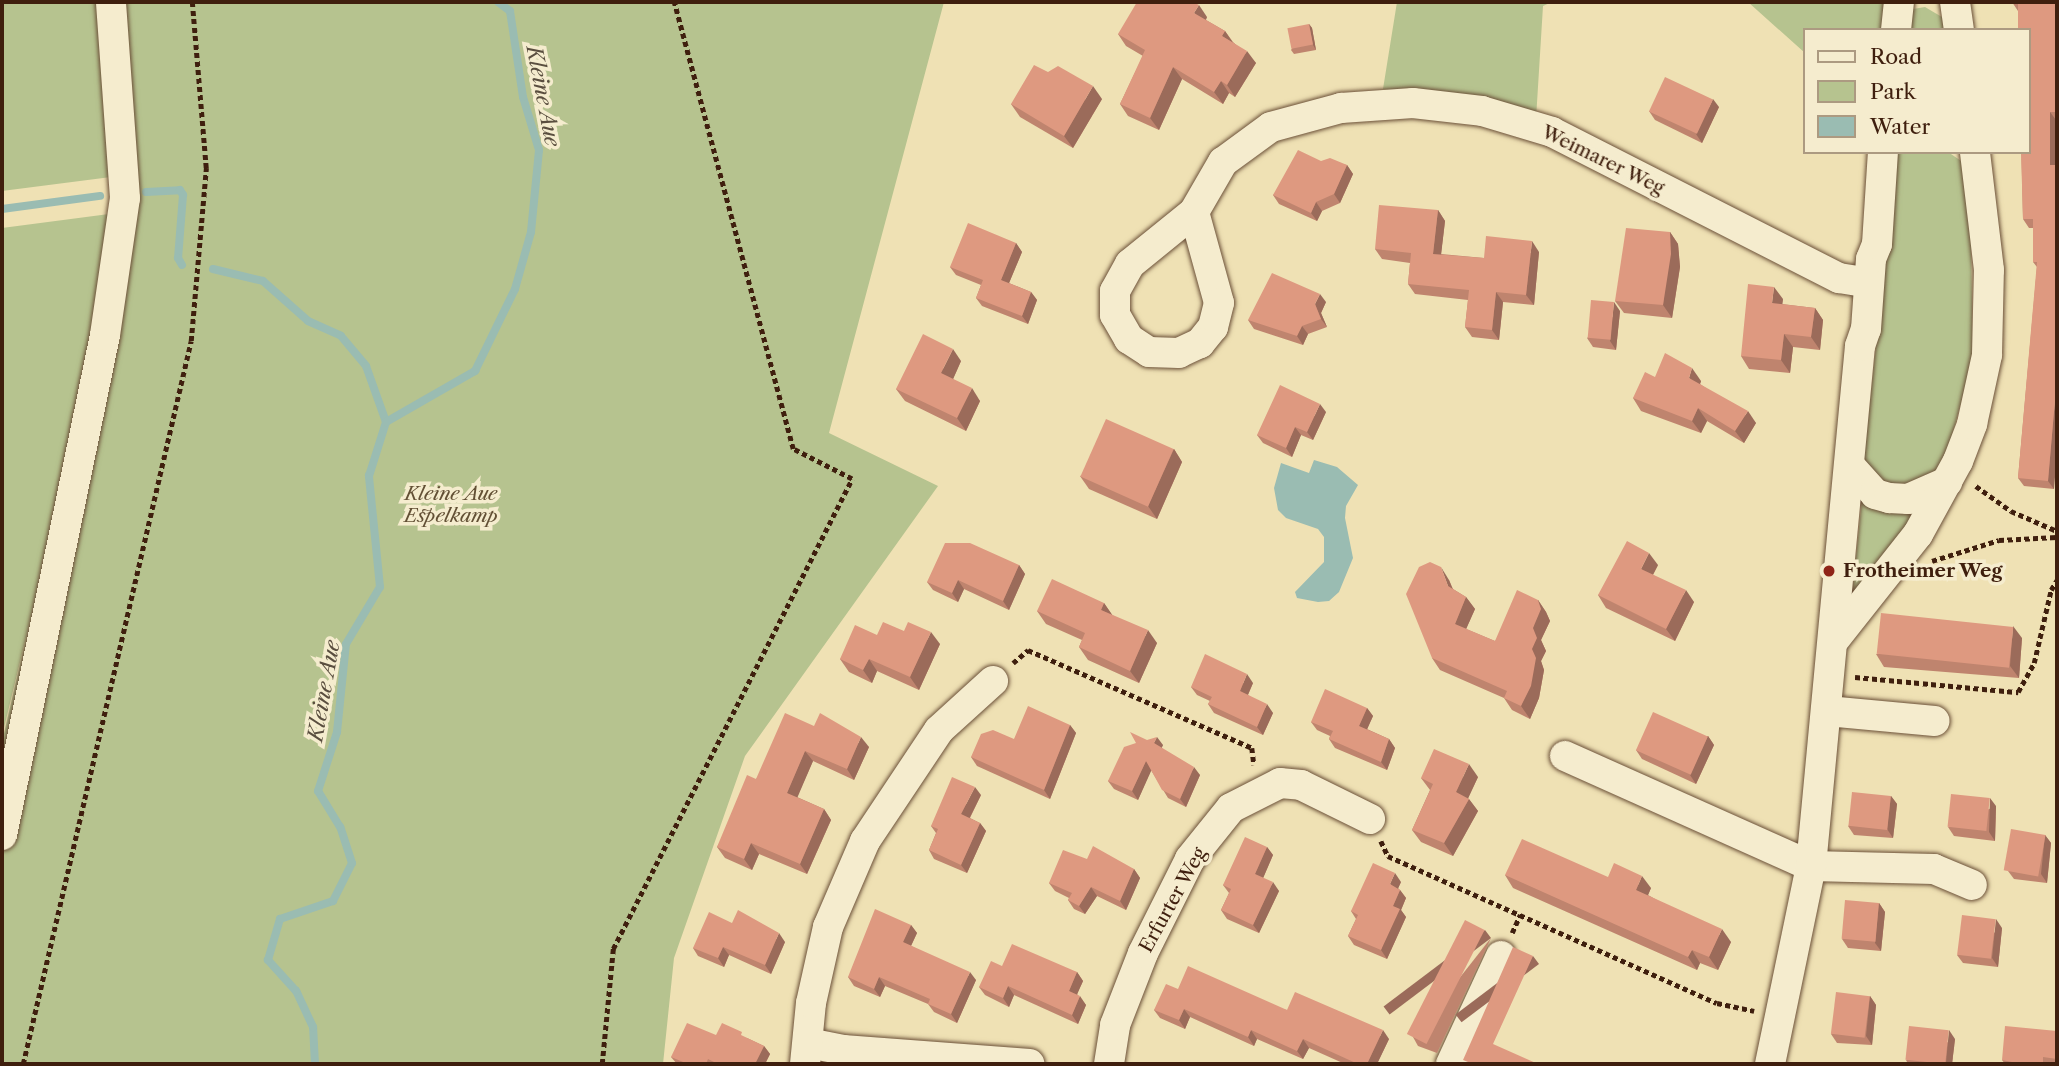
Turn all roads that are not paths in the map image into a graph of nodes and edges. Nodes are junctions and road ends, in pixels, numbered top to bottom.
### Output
1 (111, 2) edge
2 (1883, 154) edge
3 (1975, 154) edge
4 (1194, 212) junction
5 (1868, 283) junction
6 (1851, 467) junction
7 (1959, 483) junction
8 (1835, 639) junction
9 (993, 681) road end
10 (1827, 711) junction
11 (1935, 721) dead end
12 (1565, 756) dead end
13 (1370, 818) road end
14 (2, 835) edge
15 (1811, 866) junction
16 (1972, 885) dead end
17 (1501, 956) dead end
18 (807, 1054) edge
19 (1012, 1063) edge
20 (1109, 1064) edge
21 (1451, 1064) edge
22 (1770, 1064) edge

1 - 14 street
2 - 5 street
3 - 7 street
4 - 4 street, Weimarer Weg
4 - 5 street, Weimarer Weg
5 - 6 street
6 - 7 street
6 - 8 street
7 - 8 street
8 - 10 street
9 - 18 street
10 - 11 street
10 - 15 street
12 - 15 street
13 - 20 street, Erfurter Weg
15 - 16 street
15 - 22 street
17 - 21 street
18 - 19 street

